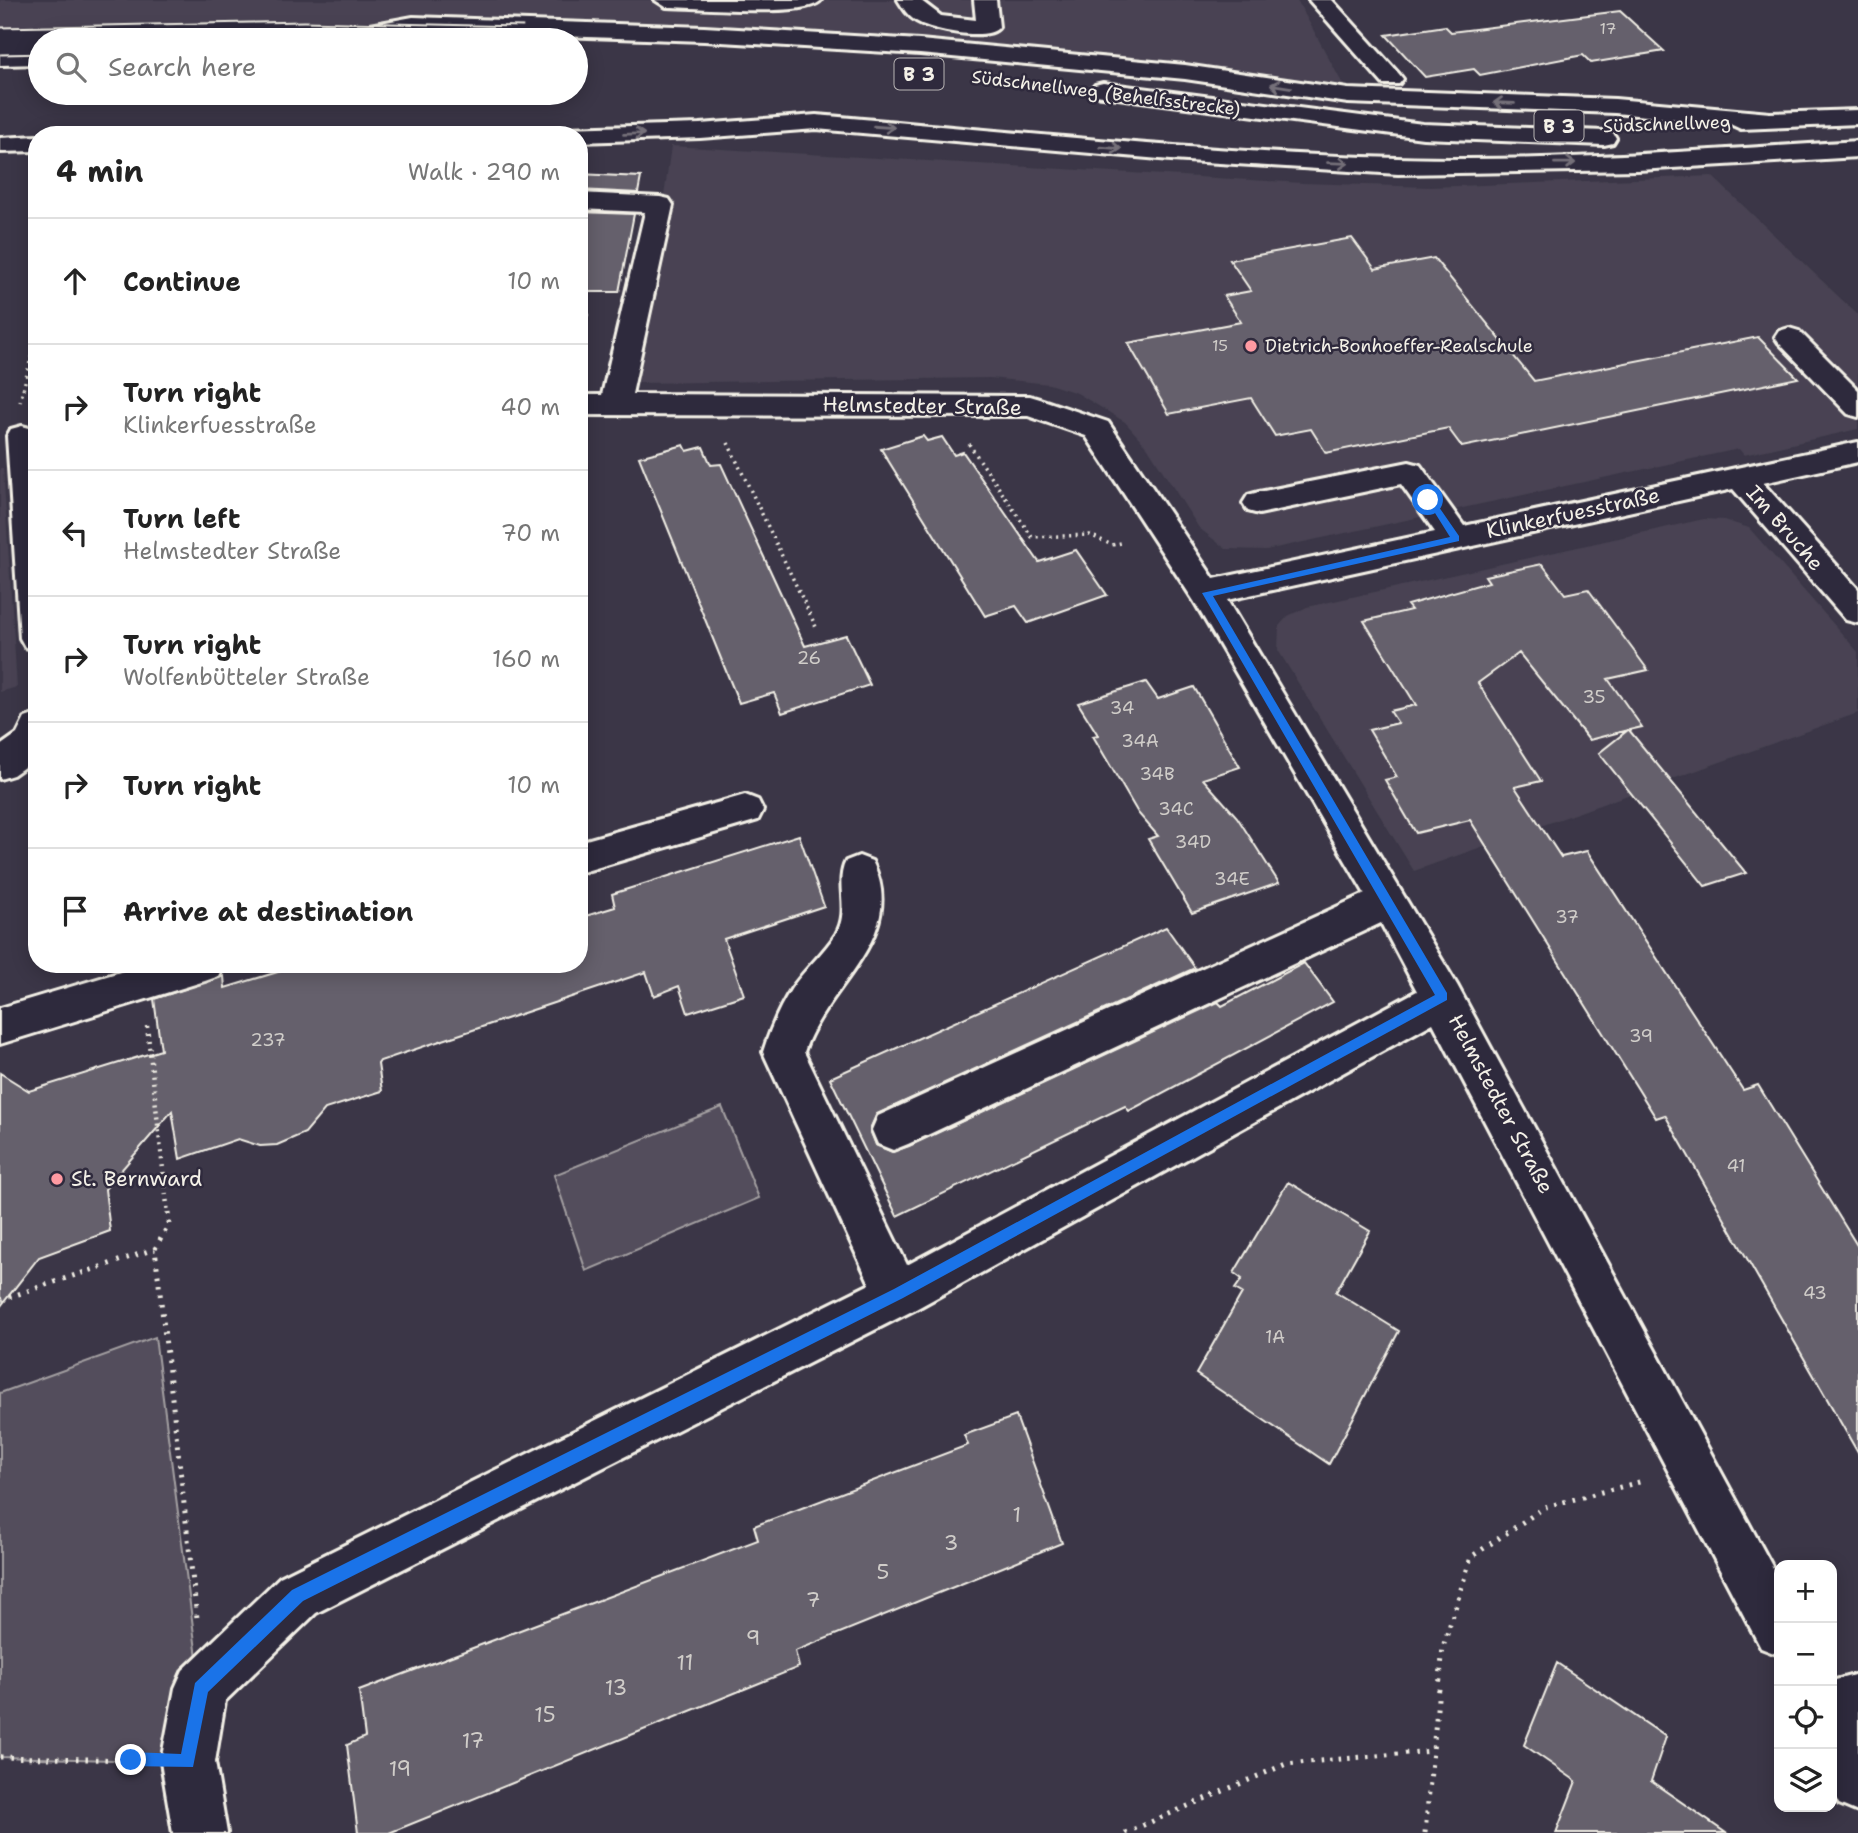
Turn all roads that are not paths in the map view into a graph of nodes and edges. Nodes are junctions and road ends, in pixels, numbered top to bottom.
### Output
1 (666, 0) edge
2 (810, 0) edge
3 (909, 0) edge
4 (985, 0) edge
5 (1320, 0) edge
6 (388, 28) edge
7 (535, 28) edge
8 (588, 30) edge
9 (28, 40) edge
10 (0, 41) edge
11 (588, 44) edge
12 (28, 50) edge
13 (0, 51) edge
14 (588, 52) edge
15 (627, 54) dead end
16 (28, 57) edge
17 (0, 58) edge
18 (1391, 79) dead end
19 (1079, 88) dead end
20 (1858, 117) edge
21 (1352, 119) junction
22 (1767, 120) junction
23 (588, 134) edge
24 (1858, 134) edge
25 (28, 144) edge
26 (0, 145) edge
27 (1858, 149) edge
28 (588, 201) edge
29 (1789, 337) dead end
30 (615, 404) junction
31 (588, 405) edge
32 (1858, 407) edge
33 (18, 436) edge
34 (1858, 452) edge
35 (1740, 477) junction
36 (1259, 503) dead end
37 (1456, 539) junction
38 (28, 542) edge
39 (1206, 593) junction
40 (1858, 611) edge
41 (28, 744) edge
42 (0, 765) edge
43 (745, 810) dead end
44 (588, 855) edge
45 (859, 872) dead end
46 (1389, 901) junction
47 (144, 973) edge
48 (123, 976) edge
49 (1443, 997) junction
50 (0, 1026) edge
51 (893, 1130) dead end
52 (898, 1294) junction
53 (1775, 1623) edge
54 (1858, 1700) edge
55 (1837, 1706) edge
56 (1837, 1741) edge
57 (1858, 1785) edge
58 (200, 1833) edge

1 - 2 main road
3 - 4 main road
5 - 18 main road
7 -> 6 main road
22 -> 8 main road
9 - 10 main road, bridge
11 - 21 main road, Südschnellweg (Behelfsstrecke) / B 3
12 - 13 main road
14 - 15 main road
16 - 17 main road
19 - 21 main road, Südschnellweg (Behelfsstrecke) / B 3
20 - 22 main road, Südschnellweg / B 3
21 - 22 main road, Südschnellweg / B 3
21 - 24 main road, Südschnellweg / B 3
23 -> 27 main road
25 - 26 main road
28 - 30 main road
29 - 32 main road
30 - 31 main road, Helmstedter Straße
30 - 39 main road, Helmstedter Straße
33 - 38 main road
34 - 35 main road, Klinkerfuesstraße
35 - 37 main road, Klinkerfuesstraße
35 - 40 main road, Im Bruche
36 - 37 main road
37 - 39 main road, Klinkerfuesstraße
39 - 46 main road, Helmstedter Straße
41 - 42 main road
43 - 44 main road
45 - 52 main road
46 - 49 main road, Helmstedter Straße
46 - 51 main road
47 - 48 main road
48 - 50 main road
49 - 52 main road
49 - 53 main road, Helmstedter Straße
52 - 58 main road
54 - 55 main road
56 - 57 main road

